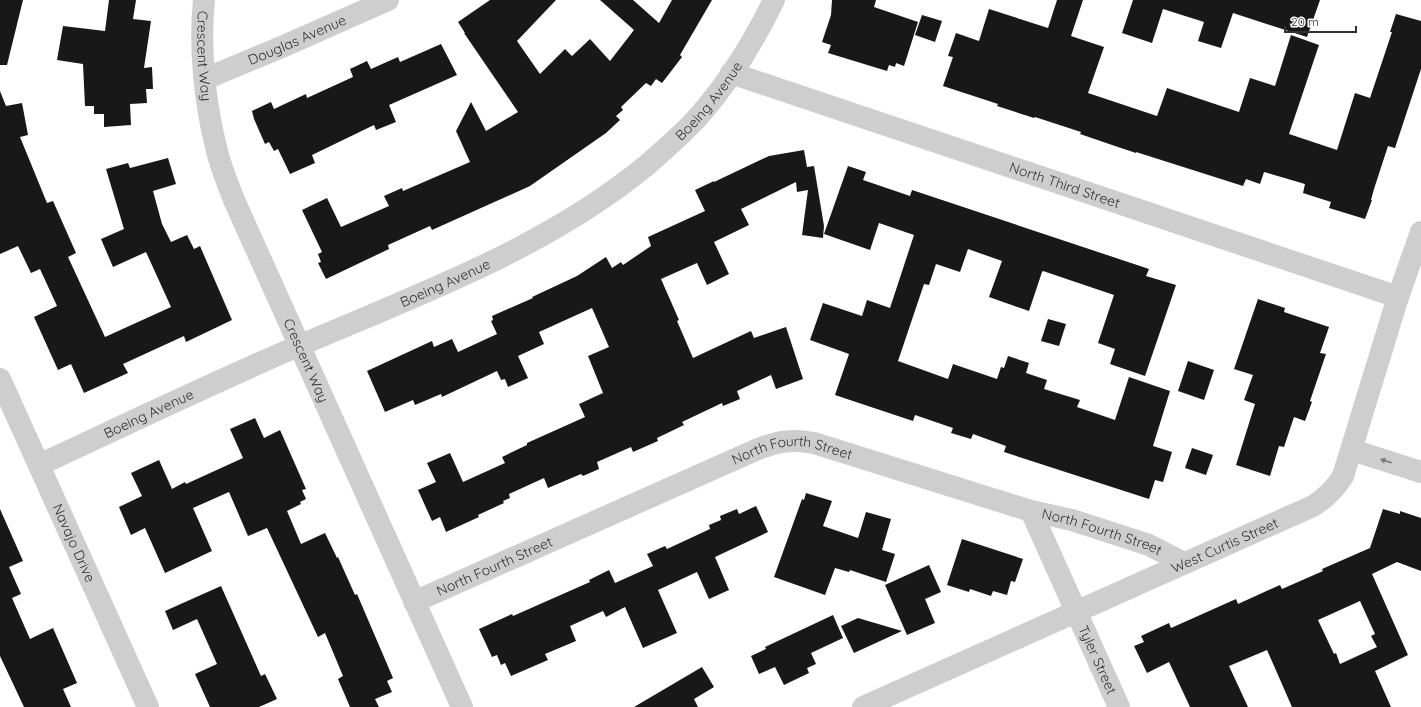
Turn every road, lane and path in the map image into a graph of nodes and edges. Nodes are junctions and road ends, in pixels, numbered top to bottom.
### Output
1 (204, 0) edge
2 (388, 0) edge
3 (774, 0) edge
4 (731, 73) junction
5 (205, 78) junction
6 (1419, 242) edge
7 (1398, 297) junction
8 (300, 345) junction
9 (0, 380) edge
10 (1352, 450) junction
11 (39, 465) junction
12 (1421, 472) edge
13 (1031, 511) junction
14 (1184, 563) junction
15 (414, 602) junction
16 (1076, 611) junction
17 (148, 707) edge
18 (462, 707) edge
19 (863, 707) edge
20 (1119, 707) edge

1 - 5 street, Crescent Way
2 - 5 street, Douglas Avenue
3 - 4 street, Boeing Avenue
4 - 7 street, North Third Street
4 - 8 street, Boeing Avenue
5 - 8 street, Crescent Way
6 - 7 street, West Curtis Street
7 - 10 street, West Curtis Street
8 - 11 street, Boeing Avenue
8 - 15 street, Crescent Way
9 - 11 street, Navajo Drive
12 -> 10 street
10 - 14 street, West Curtis Street
11 - 17 street, Navajo Drive
13 - 14 street, North Fourth Street
13 - 15 street, North Fourth Street
13 - 16 street, Tyler Street
14 - 16 street, West Curtis Street
15 - 18 street, Crescent Way
16 - 19 street, West Curtis Street
16 - 20 street, Tyler Street

